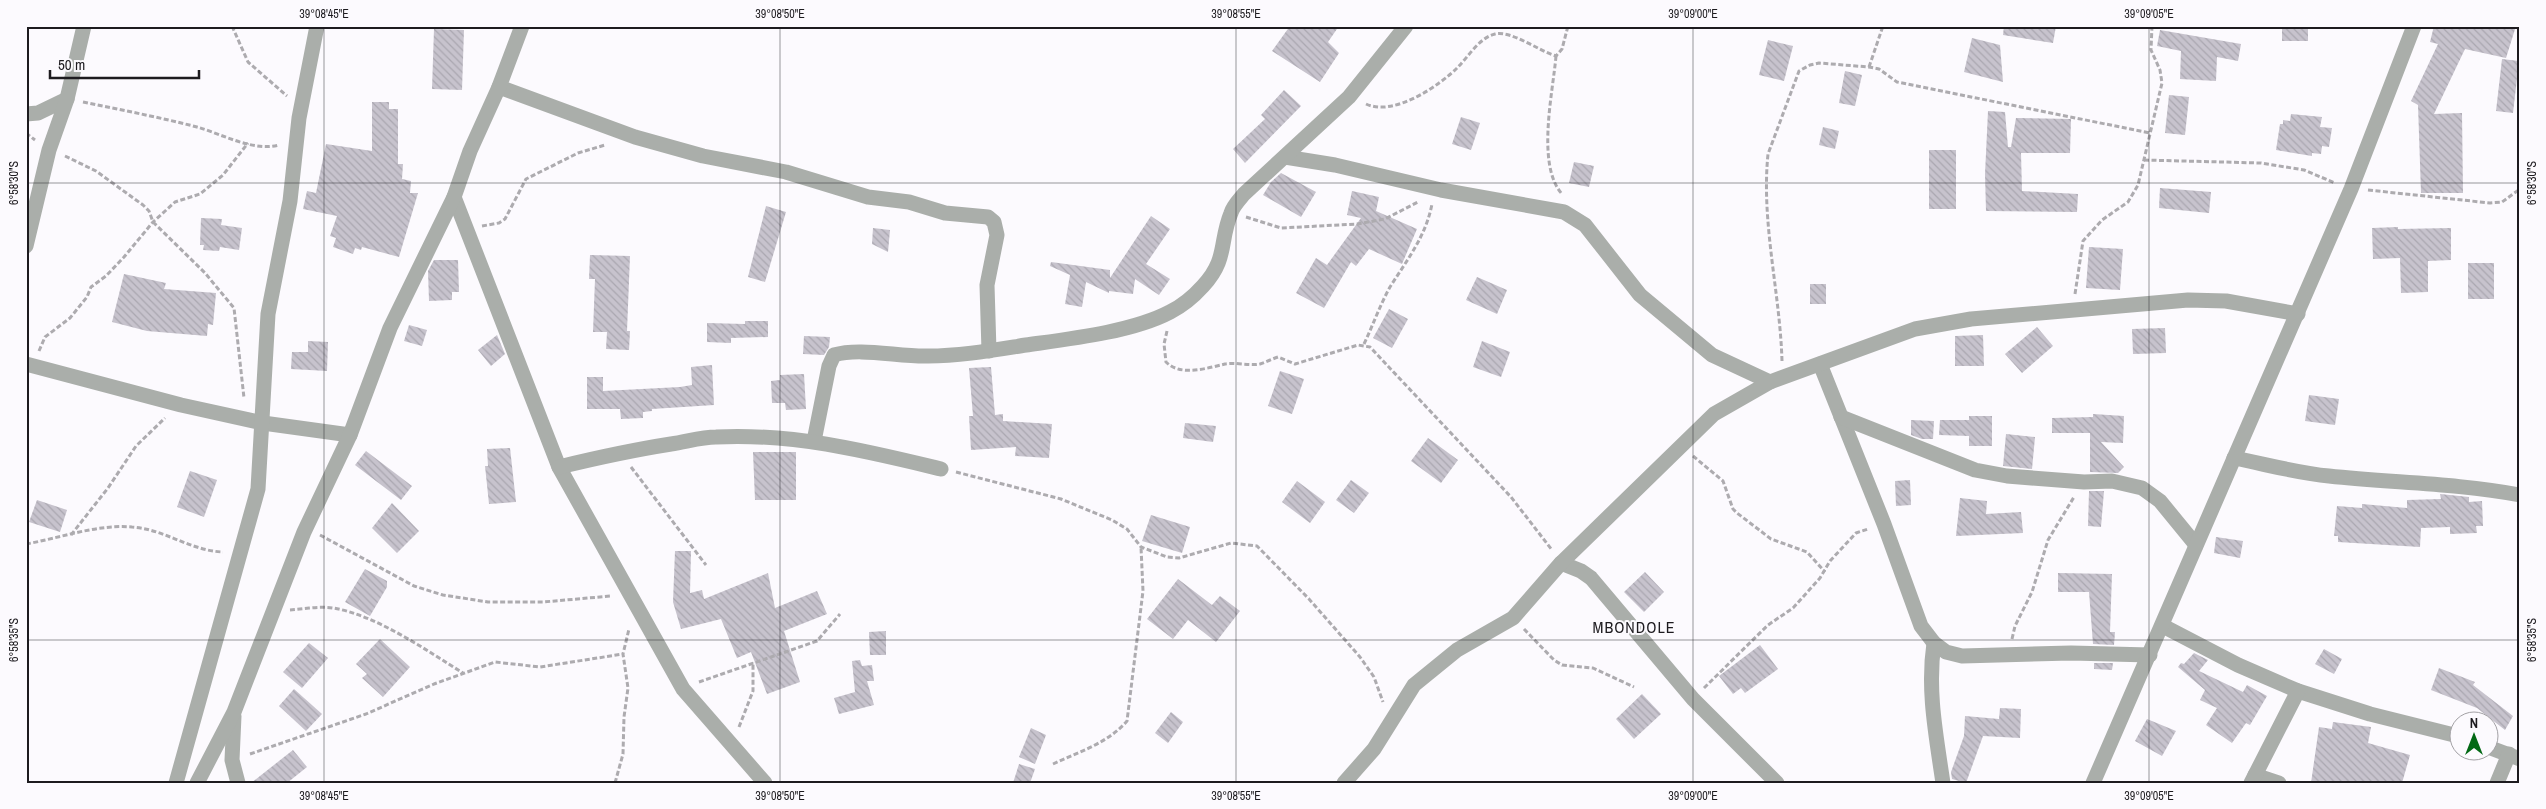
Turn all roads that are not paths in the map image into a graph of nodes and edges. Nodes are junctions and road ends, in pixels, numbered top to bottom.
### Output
1 (84, 26) edge
2 (317, 26) edge
3 (522, 26) edge
4 (1406, 26) edge
5 (2414, 26) edge
6 (499, 87) junction
7 (67, 99) junction
8 (26, 114) edge
9 (1285, 158) junction
10 (454, 197) junction
11 (26, 246) edge
12 (2298, 314) junction
13 (988, 350) junction
14 (1820, 364) junction
15 (29, 365) edge
16 (1776, 380) junction
17 (1841, 417) junction
18 (263, 423) junction
19 (350, 435) junction
20 (814, 441) junction
21 (2234, 458) junction
22 (559, 467) junction
23 (941, 469) road end
24 (2520, 495) edge
25 (2196, 545) junction
26 (1561, 563) junction
27 (2163, 626) junction
28 (1934, 643) junction
29 (2150, 655) junction
30 (2298, 691) junction
31 (234, 712) junction
32 (2448, 734) edge
33 (2498, 751) edge
34 (2515, 757) edge
35 (2253, 779) edge
36 (176, 783) edge
37 (197, 783) edge
38 (238, 783) edge
39 (764, 783) edge
40 (1344, 783) edge
41 (1777, 783) edge
42 (1943, 783) edge
43 (2093, 783) edge
44 (2279, 783) edge
45 (2497, 783) edge

1 - 7 street
2 - 18 street
3 - 6 street
4 - 9 street
5 - 12 street
6 - 10 street
6 - 13 street
7 - 8 street
7 - 11 street
9 - 13 street
9 - 16 street
10 - 19 street
10 - 22 street
12 - 14 street
12 - 21 street
13 - 20 street
14 - 16 street
14 - 17 street
15 - 18 street
16 - 26 street
17 - 25 street
17 - 28 street
18 - 19 street
18 - 36 street
19 - 31 street
20 - 22 street
20 - 23 street
21 - 24 street
21 - 25 street
22 - 39 street
25 - 27 street
26 - 40 street
26 - 41 street
27 - 29 street
27 - 30 street
28 - 29 street
28 - 42 street
29 - 43 street
30 - 32 street
30 - 35 street
31 - 37 street
31 - 38 street
33 - 34 street
34 - 45 street
35 - 44 street

